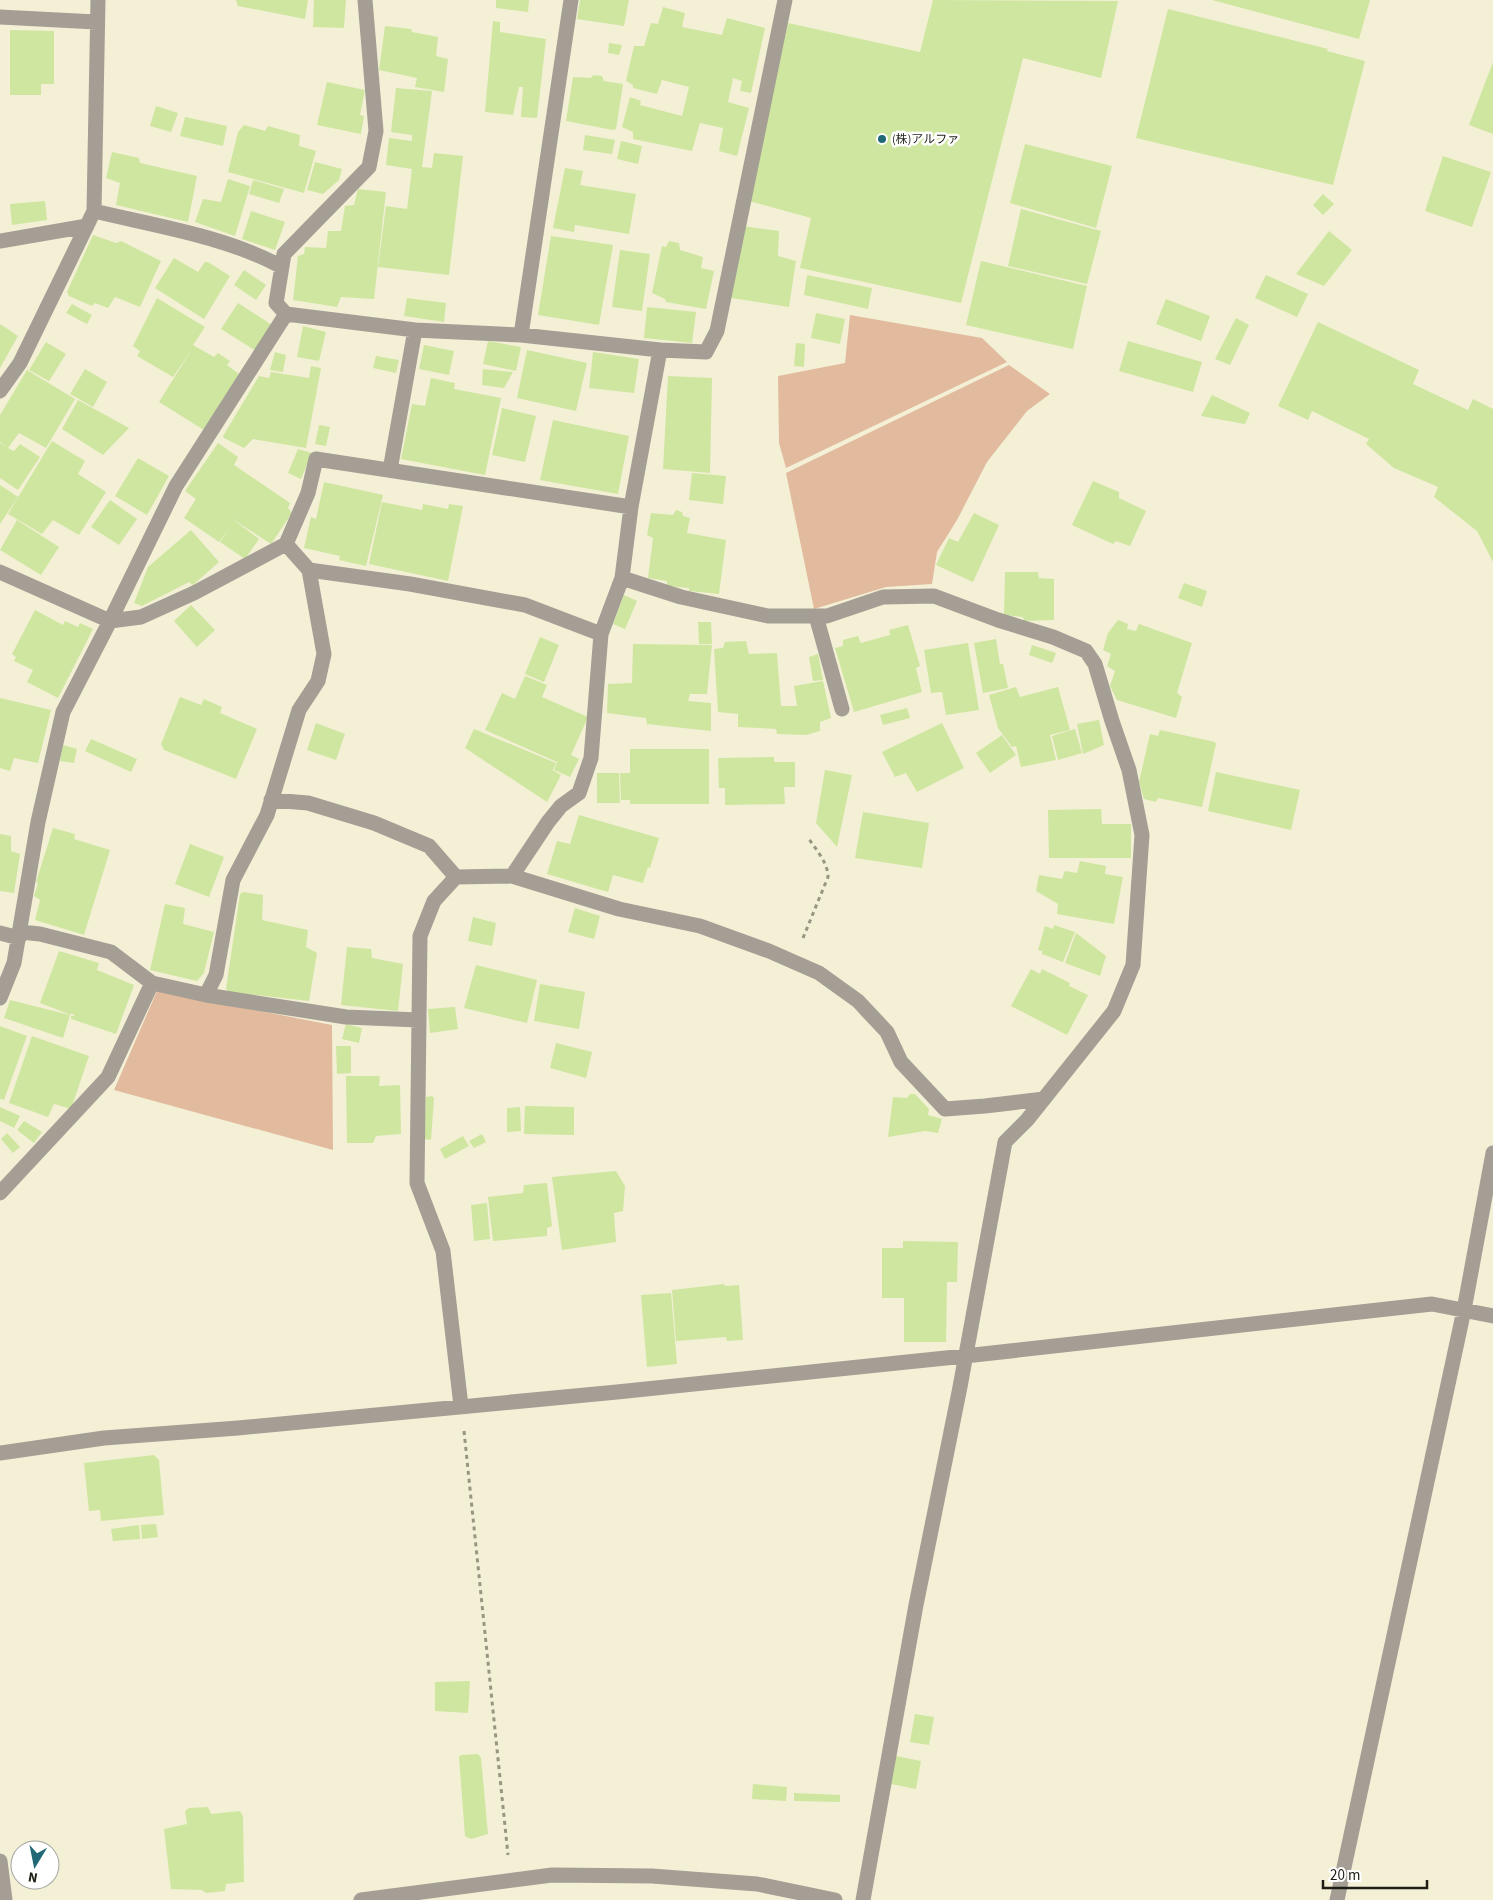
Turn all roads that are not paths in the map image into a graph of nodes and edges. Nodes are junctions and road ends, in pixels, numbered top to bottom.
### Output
1 (98, 0) edge
2 (365, 0) edge
3 (571, 0) edge
4 (785, 0) edge
5 (0, 17) edge
6 (96, 22) junction
7 (94, 211) junction
8 (87, 226) junction
9 (0, 241) edge
10 (282, 267) junction
11 (286, 314) junction
12 (415, 330) junction
13 (521, 335) junction
14 (660, 350) junction
15 (0, 391) edge
16 (390, 470) junction
17 (631, 507) junction
18 (286, 544) junction
19 (309, 570) junction
20 (0, 572) edge
21 (622, 578) junction
22 (816, 616) junction
23 (110, 621) junction
24 (601, 634) junction
25 (842, 709) dead end
26 (271, 800) junction
27 (512, 876) junction
28 (456, 877) junction
29 (0, 933) edge
30 (20, 935) junction
31 (152, 983) junction
32 (206, 995) junction
33 (0, 998) edge
34 (418, 1020) junction
35 (1044, 1098) junction
36 (1493, 1154) edge
37 (0, 1193) edge
38 (1464, 1310) junction
39 (1493, 1316) edge
40 (965, 1356) junction
41 (462, 1406) junction
42 (0, 1453) edge
43 (0, 1861) edge
44 (5, 1900) edge
45 (360, 1900) edge
46 (835, 1900) edge
47 (863, 1900) edge
48 (1337, 1900) edge

1 - 6 street
2 - 10 street
3 - 13 street
4 - 14 street
5 - 6 street
6 - 7 street
7 - 8 street
7 - 10 street
8 - 9 street
8 - 15 street
10 - 11 street
11 - 12 street
11 - 23 street
12 - 13 street
12 - 16 street
13 - 14 street
14 - 17 street
16 - 17 street
16 - 18 street
17 - 21 street
18 - 19 street
18 - 23 street
19 - 24 street
19 - 26 street
20 - 23 street
21 - 22 street
21 - 24 street
22 - 25 street
22 - 35 street
23 - 30 street
24 - 27 street
26 - 28 street
26 - 32 street
27 - 28 street
27 - 35 street
28 - 34 street
29 - 30 street
30 - 31 street
30 - 33 street
31 - 32 street
31 - 37 street
32 - 34 street
34 - 41 street
35 - 40 street
36 - 38 street
38 - 39 street
38 - 40 street
38 - 48 street
40 - 41 street
40 - 47 street
41 - 42 street
43 - 44 street
45 - 46 street

